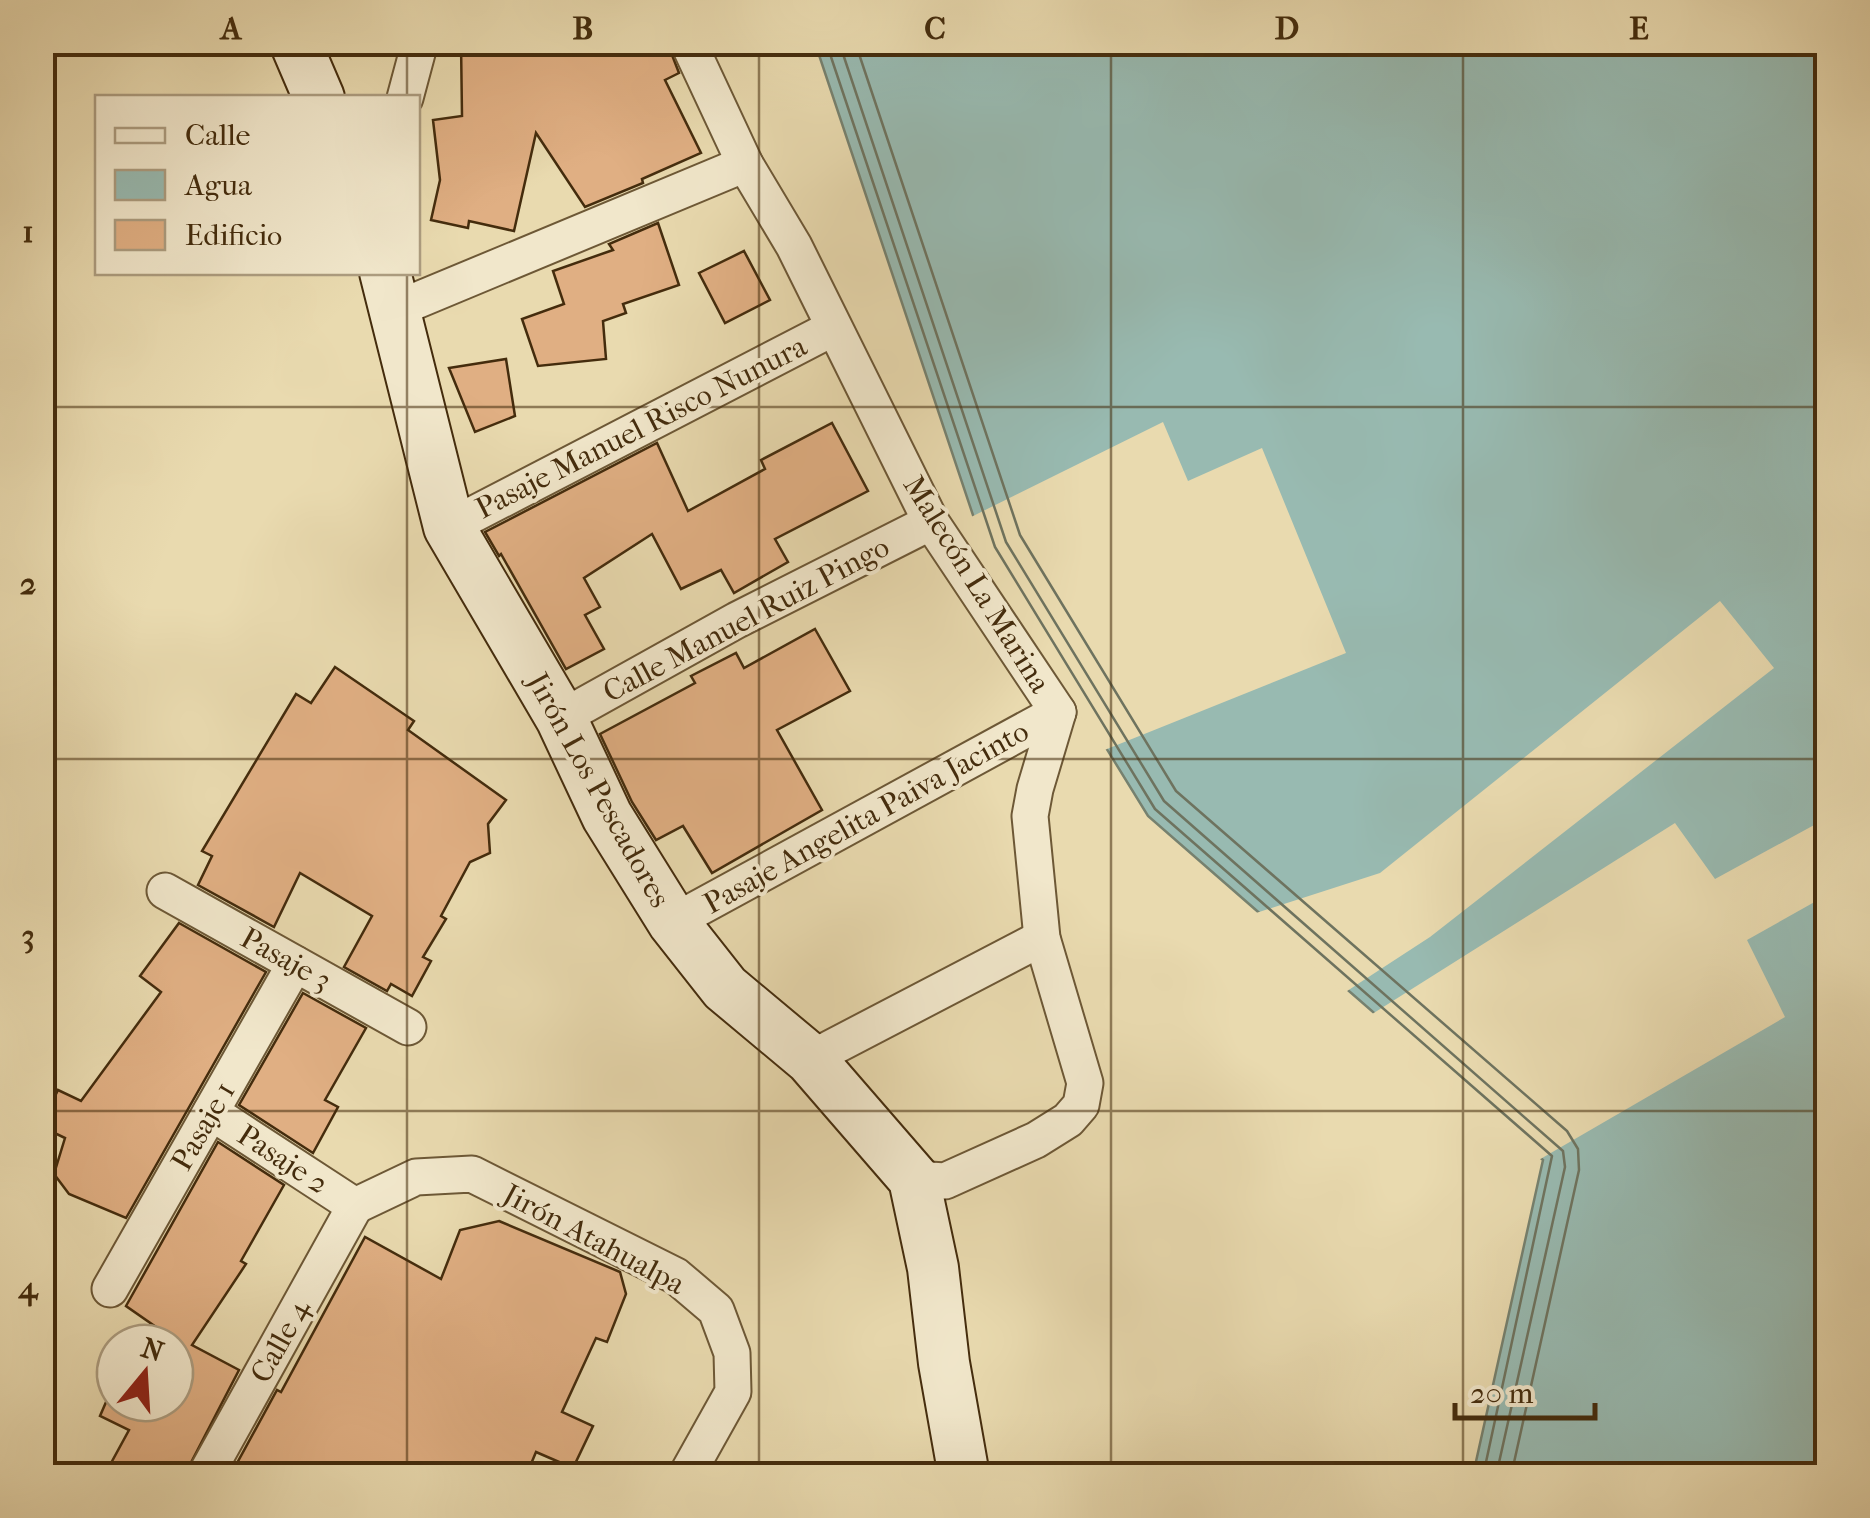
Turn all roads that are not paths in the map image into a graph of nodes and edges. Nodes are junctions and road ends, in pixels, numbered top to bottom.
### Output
1 (295, 42) edge
2 (420, 42) edge
3 (688, 42) edge
4 (318, 95) edge
5 (406, 95) edge
6 (745, 164) junction
7 (389, 291) edge
8 (833, 328) junction
9 (931, 522) junction
10 (449, 527) junction
11 (1058, 712) junction
12 (561, 718) junction
13 (165, 891) dead end
14 (673, 922) junction
15 (1042, 938) junction
16 (294, 964) junction
17 (408, 1027) dead end
18 (810, 1060) junction
19 (211, 1112) junction
20 (914, 1179) junction
21 (354, 1206) junction
22 (110, 1289) dead end
23 (205, 1476) edge
24 (686, 1476) edge
25 (964, 1476) edge

1 - 4 street
2 - 5 street
3 - 6 street, Malecón La Marina
6 - 7 street
6 - 8 street, Malecón La Marina
7 - 10 street, Jirón Los Pescadores
8 - 9 street, Malecón La Marina
8 - 10 street, Pasaje Manuel Risco Nunura
9 - 11 street, Malecón La Marina
9 - 12 street, Calle Manuel Ruiz Pingo
10 - 12 street, Jirón Los Pescadores
11 - 14 street, Pasaje Angelita Paiva Jacinto
11 - 15 street, Malecón La Marina
12 - 14 street, Jirón Los Pescadores
13 - 16 street, Pasaje 3
14 - 18 street, Jirón Los Pescadores
15 - 18 street
15 - 20 street, Malecón La Marina
16 - 17 street, Pasaje 3
16 - 19 street, Pasaje 1
18 - 20 street, Jirón Los Pescadores
19 - 21 street, Pasaje 2
19 - 22 street, Pasaje 1
20 - 25 street, Jirón Los Pescadores
21 - 23 street, Calle 4
21 - 24 street, Jirón Atahualpa

